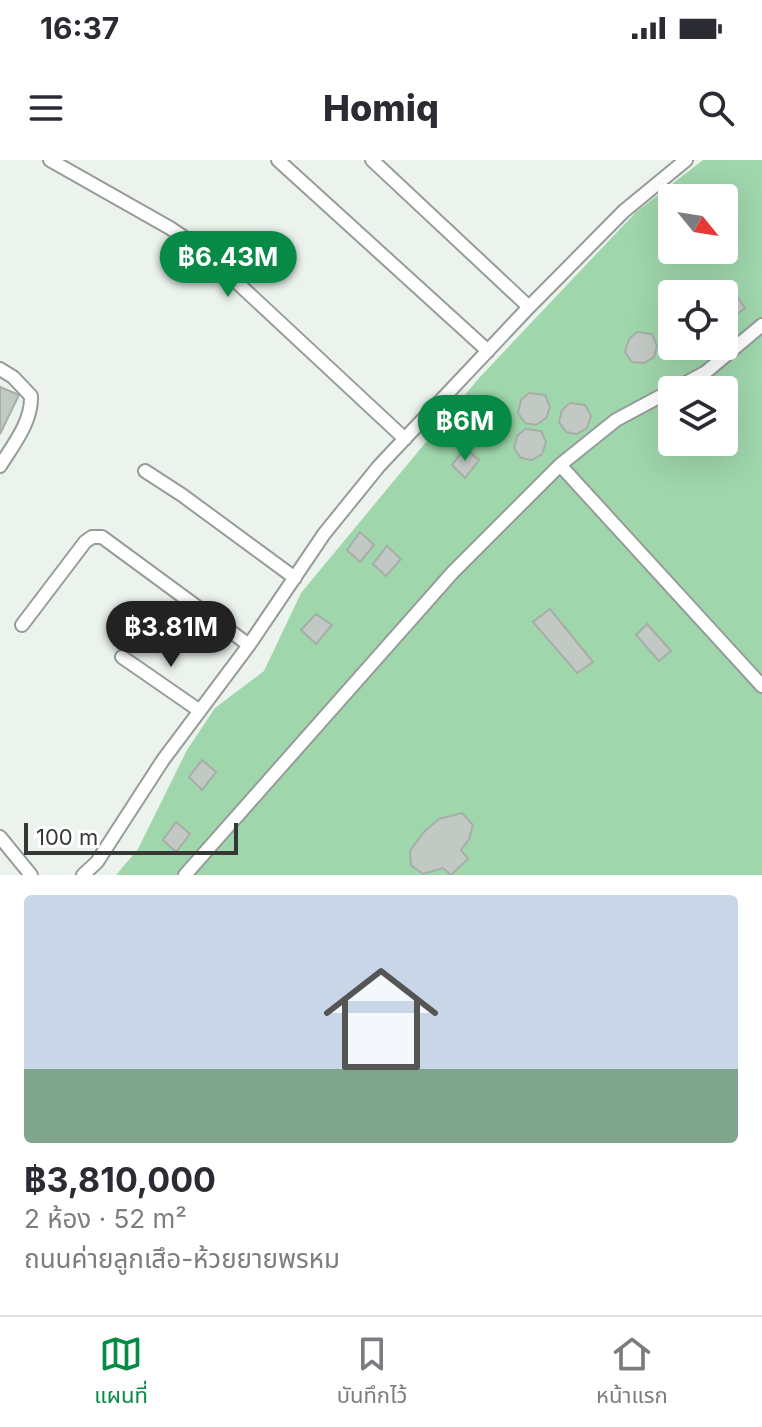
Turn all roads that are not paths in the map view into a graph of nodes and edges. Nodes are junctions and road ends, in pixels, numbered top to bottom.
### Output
1 (50, 160) edge
2 (278, 160) edge
3 (372, 160) edge
4 (686, 160) edge
5 (529, 307) junction
6 (762, 325) edge
7 (488, 351) junction
8 (0, 369) edge
9 (698, 376) edge
10 (658, 398) edge
11 (405, 439) junction
12 (560, 465) junction
13 (0, 466) edge
14 (145, 471) dead end
15 (295, 578) junction
16 (22, 625) dead end
17 (249, 645) junction
18 (122, 657) dead end
19 (762, 686) edge
20 (200, 711) junction
21 (0, 837) edge
22 (31, 875) edge
23 (83, 875) edge
24 (185, 875) edge

1 - 11 street
2 - 7 street
3 - 5 street
4 - 5 street
5 - 7 street
6 - 9 street
7 - 11 street
8 - 13 street
10 - 12 street
11 - 15 street
12 - 19 street
12 - 24 street
14 - 15 street
15 - 17 street
16 - 17 street
17 - 20 street
18 - 20 street
20 - 23 street
21 - 22 street

